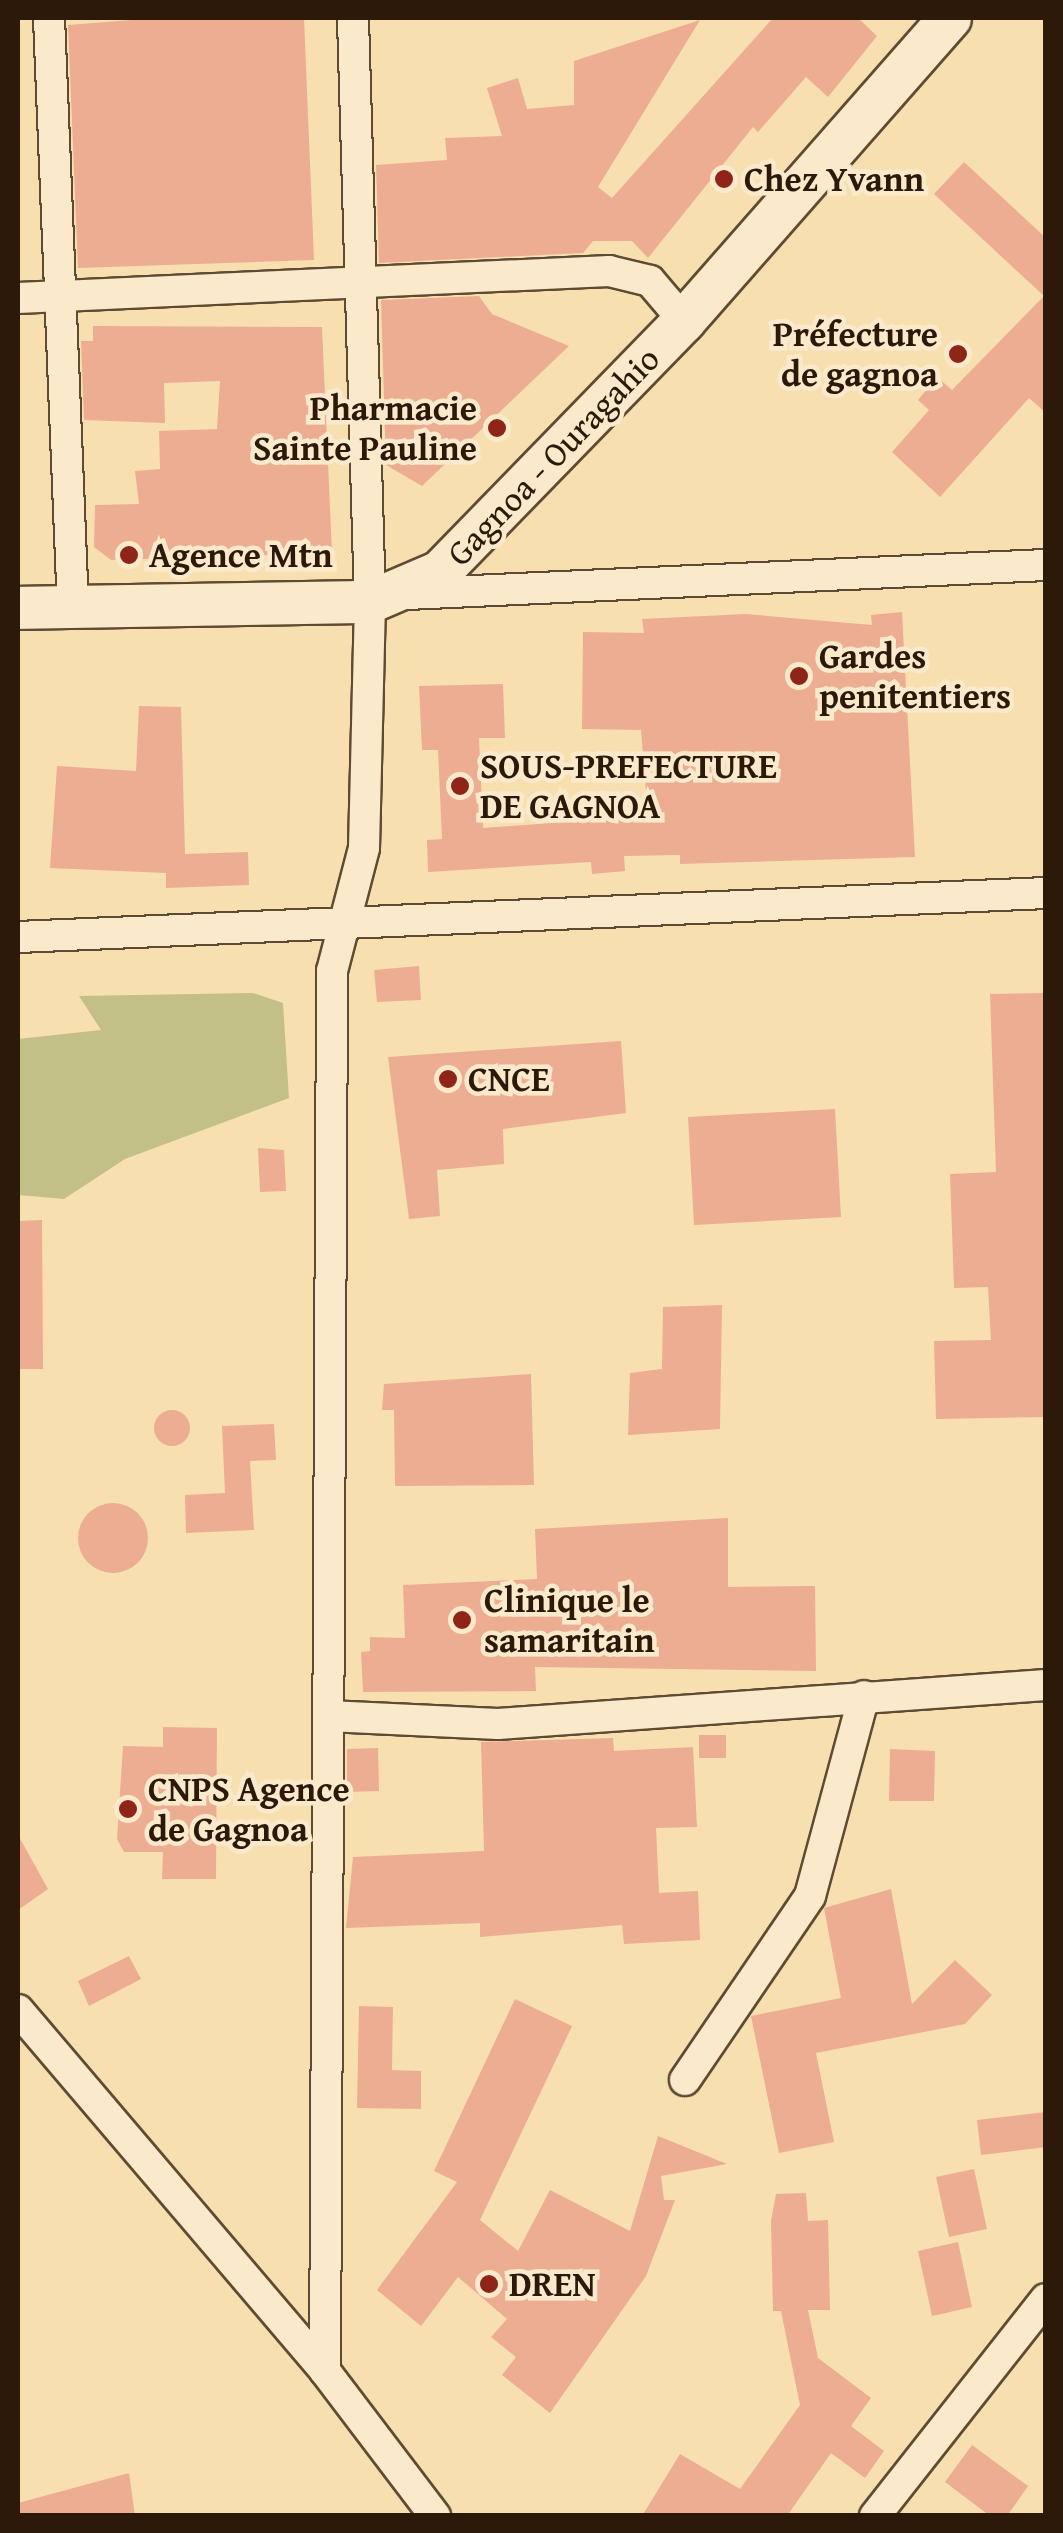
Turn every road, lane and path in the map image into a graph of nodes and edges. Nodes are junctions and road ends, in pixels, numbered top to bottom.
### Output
1 (49, 18) edge
2 (353, 18) edge
3 (950, 18) edge
4 (360, 283) junction
5 (61, 296) junction
6 (18, 298) edge
7 (684, 321) junction
8 (1046, 565) edge
9 (387, 598) junction
10 (18, 608) edge
11 (73, 608) junction
12 (1046, 893) edge
13 (339, 926) junction
14 (18, 937) edge
15 (1046, 1685) edge
16 (864, 1696) junction
17 (328, 1716) junction
18 (18, 2010) edge
19 (685, 2080) dead end
20 (1046, 2299) edge
21 (325, 2371) junction
22 (436, 2516) edge
23 (875, 2516) edge

1 - 5 street
2 - 4 street
3 - 7 main road, Gagnoa - Ouragahio
4 - 5 street
4 - 7 street
4 - 9 street
5 - 6 street
5 - 11 street
7 - 9 main road, Gagnoa - Ouragahio
8 - 9 street
9 - 11 main road
9 - 13 street
10 - 11 main road
12 - 13 street
13 - 14 street
13 - 17 street
15 - 16 street
16 - 17 street
16 - 19 street
17 - 21 street
18 - 21 street
20 - 23 street
21 - 22 street

